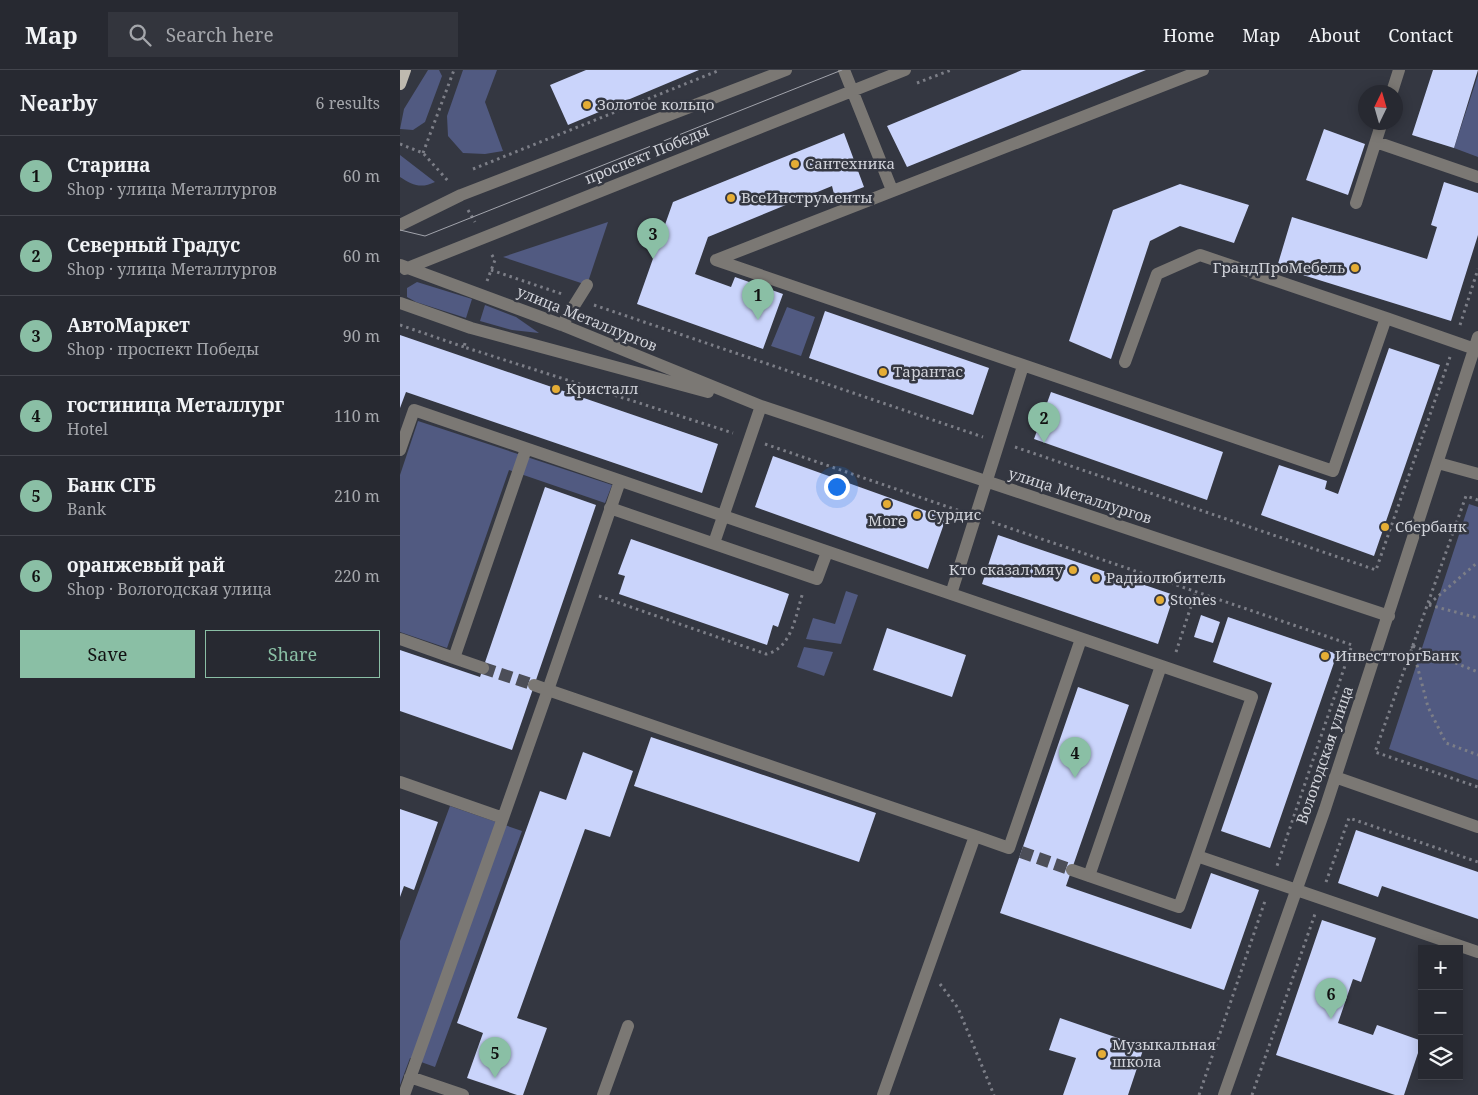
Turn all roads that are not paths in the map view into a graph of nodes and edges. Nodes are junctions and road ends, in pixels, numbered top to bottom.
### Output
1 (405, 70) edge
2 (786, 70) edge
3 (844, 70) edge
4 (905, 70) edge
5 (1203, 70) edge
6 (1399, 70) edge
7 (400, 84) edge
8 (1394, 85) edge
9 (852, 91) junction
10 (1380, 130) edge
11 (1376, 142) junction
12 (1478, 177) edge
13 (892, 190) junction
14 (1356, 203) dead end
15 (400, 225) edge
16 (403, 268) edge
17 (587, 285) dead end
18 (400, 303) edge
19 (1386, 318) junction
20 (562, 325) junction
21 (1477, 345) edge
22 (1126, 362) dead end
23 (1023, 366) junction
24 (761, 406) junction
25 (526, 448) junction
26 (400, 450) edge
27 (1438, 462) junction
28 (1478, 474) edge
29 (620, 480) junction
30 (987, 482) junction
31 (610, 508) junction
32 (723, 516) junction
33 (714, 543) junction
34 (827, 552) junction
35 (951, 594) junction
36 (1389, 616) junction
37 (400, 639) edge
38 (1081, 639) junction
39 (454, 658) junction
40 (483, 668) tunnel mouth
41 (1166, 668) junction
42 (534, 685) tunnel mouth
43 (548, 690) junction
44 (1335, 777) junction
45 (400, 782) edge
46 (504, 818) junction
47 (1478, 827) edge
48 (975, 836) junction
49 (1197, 856) junction
50 (1072, 870) tunnel mouth
51 (1089, 876) junction
52 (1296, 889) junction
53 (1478, 952) edge
54 (628, 1026) dead end
55 (410, 1077) junction
56 (404, 1095) edge
57 (463, 1095) edge
58 (603, 1095) edge
59 (883, 1095) edge
60 (1224, 1095) edge

1 - 7 main road
2 - 15 street, проспект Победы
3 - 9 street
4 - 9 street, проспект Победы
5 - 13 street
6 - 8 street
9 - 13 street
9 - 16 street, проспект Победы
10 - 11 street
11 - 12 street
11 - 14 street
13 - 23 street
16 - 20 street, улица Металлургов
17 - 20 street
18 - 24 street, улица Металлургов
19 - 21 street
19 - 22 street
19 - 23 street
20 - 24 street, улица Металлургов
21 - 27 street, Вологодская улица
23 - 30 street
24 - 30 street, улица Металлургов
24 - 32 street
25 - 26 street
25 - 29 street
25 - 39 street
27 - 28 street
27 - 36 street, Вологодская улица
29 - 31 street
29 - 32 street
30 - 35 street
30 - 36 street, улица Металлургов
31 - 33 street
31 - 43 street
32 - 33 street
32 - 34 street
33 - 34 street
34 - 35 street
35 - 38 street
36 - 44 street, Вологодская улица
37 - 39 street
38 - 41 street
38 - 48 street
39 - 40 street
41 - 49 street
41 - 51 street
42 - 43 street
43 - 46 street
43 - 48 street
44 - 47 street
44 - 52 street, Вологодская улица
45 - 46 street
46 - 55 street
48 - 59 street
49 - 51 street
49 - 52 street
50 - 51 street
52 - 53 street
52 - 60 street, Вологодская улица
54 - 58 street
55 - 56 street
55 - 57 street

